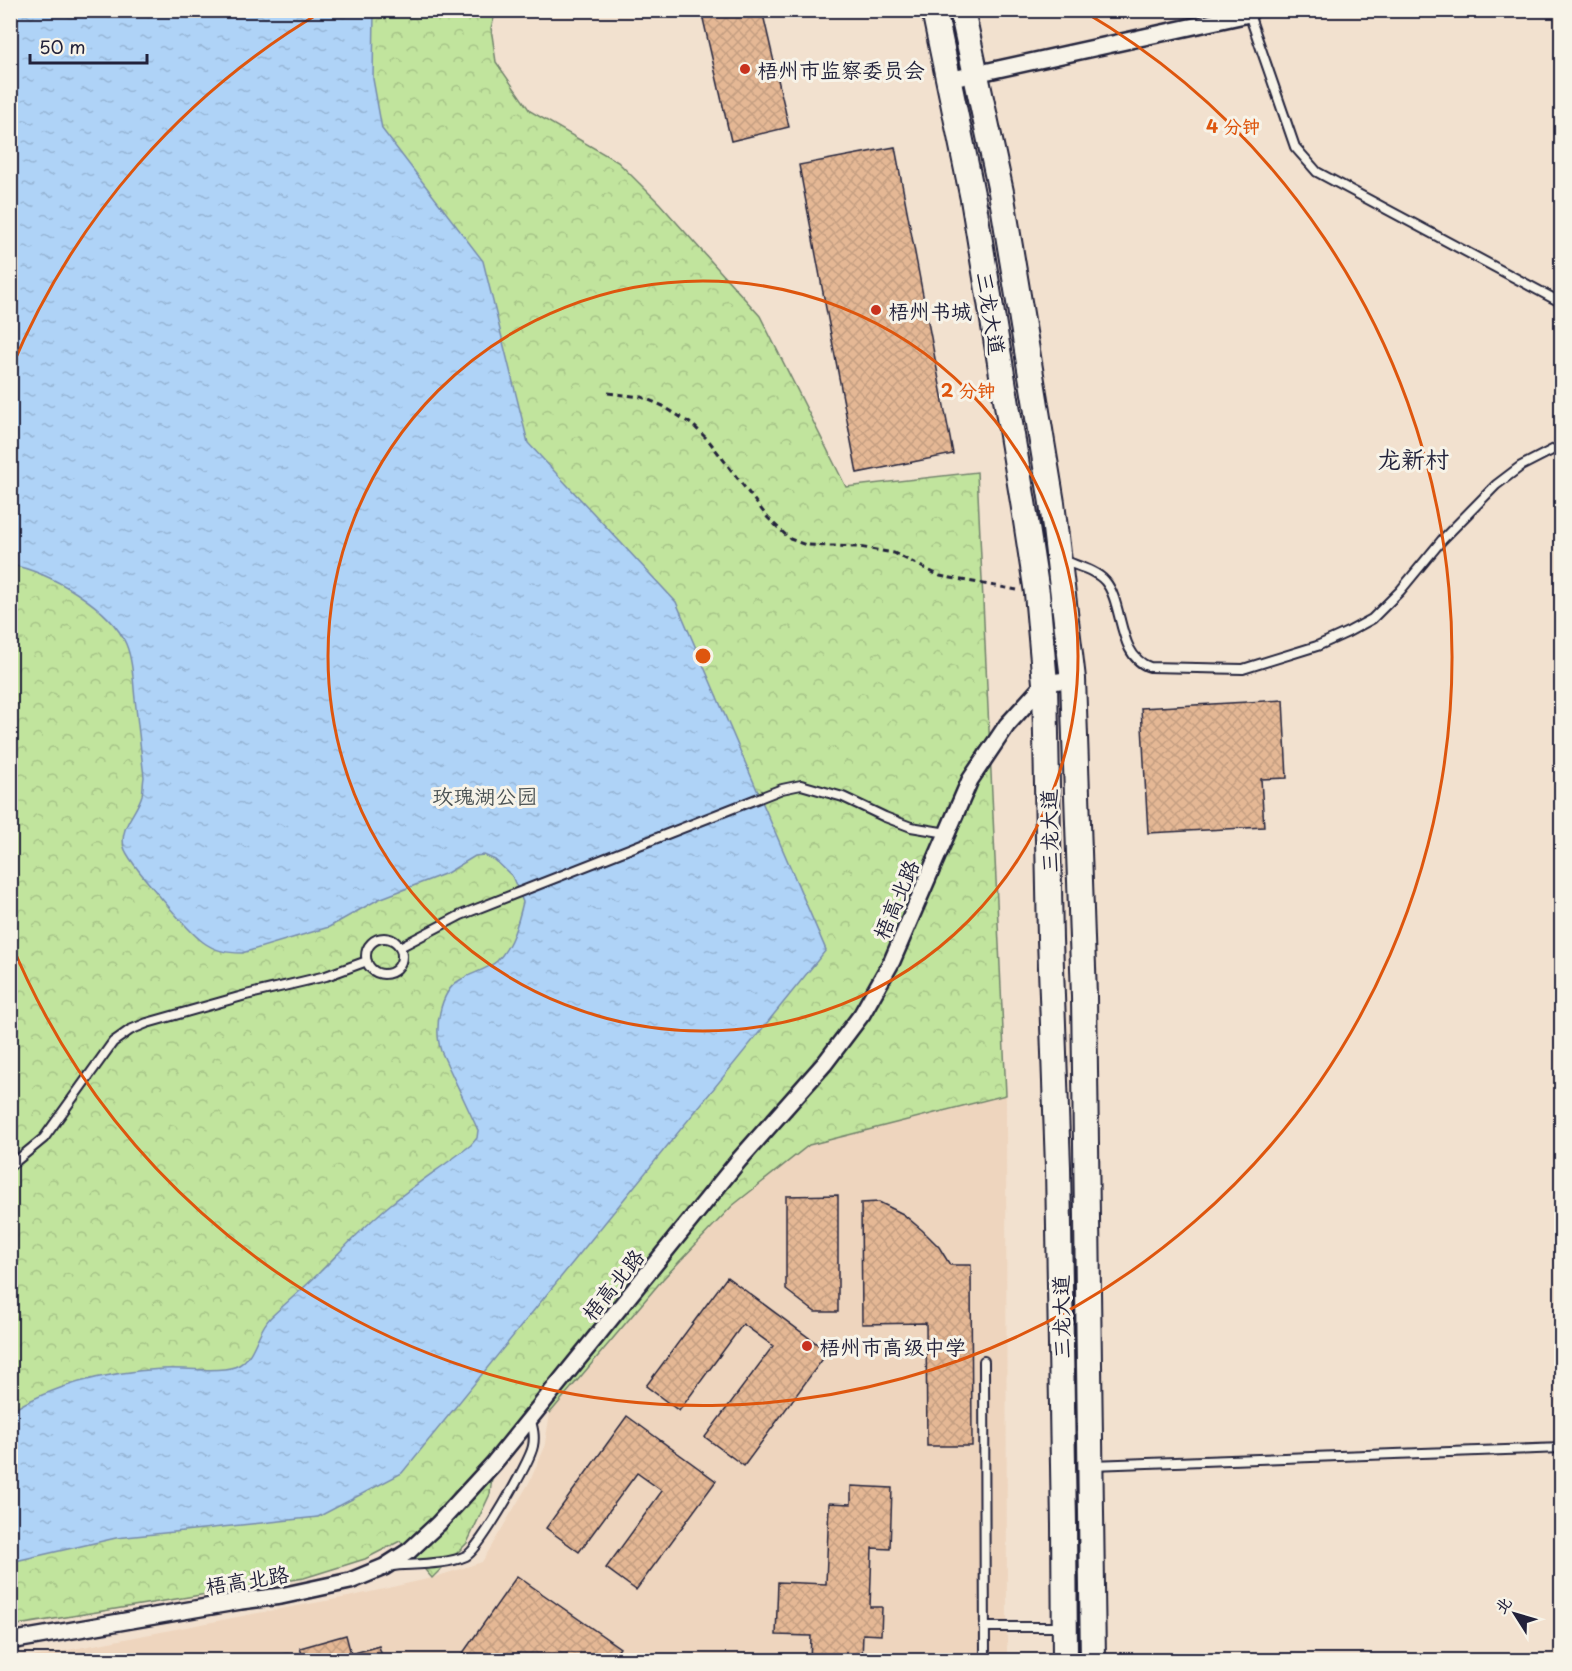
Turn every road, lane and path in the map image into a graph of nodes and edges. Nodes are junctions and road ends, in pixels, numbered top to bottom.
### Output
1 (934, 10) edge
2 (962, 10) edge
3 (1250, 12) edge
4 (976, 74) junction
5 (948, 80) junction
6 (1562, 303) edge
7 (608, 393) dead end
8 (1562, 445) edge
9 (1059, 559) junction
10 (1037, 593) junction
11 (1073, 679) junction
12 (1045, 683) junction
13 (947, 833) junction
14 (400, 947) junction
15 (367, 961) junction
16 (10, 1166) edge
17 (984, 1361) dead end
18 (530, 1419) junction
19 (1562, 1448) edge
20 (1092, 1465) junction
21 (384, 1567) junction
22 (984, 1627) junction
23 (1065, 1627) junction
24 (10, 1641) edge
25 (985, 1660) edge
26 (1065, 1660) edge
27 (1093, 1660) edge

1 - 5 main road, 三龙大道
2 - 4 main road, 三龙大道
3 - 4 street
3 - 6 lane
4 - 5 street
4 - 9 main road, 三龙大道
5 - 10 main road, 三龙大道
7 - 10 path
8 - 9 lane
9 - 11 main road, 三龙大道
10 - 12 main road, 三龙大道
11 - 12 street
11 - 20 main road, 三龙大道
12 - 13 street, 梧高北路
12 - 23 main road, 三龙大道
13 - 14 lane
13 - 18 street, 梧高北路
14 - 15 lane
14 - 15 lane
15 - 16 lane
17 - 22 lane
18 - 21 street, 梧高北路
18 - 21 lane
19 - 20 lane
20 - 27 main road, 三龙大道
21 - 24 street, 梧高北路
22 - 23 lane
22 - 25 lane
23 - 26 main road, 三龙大道

